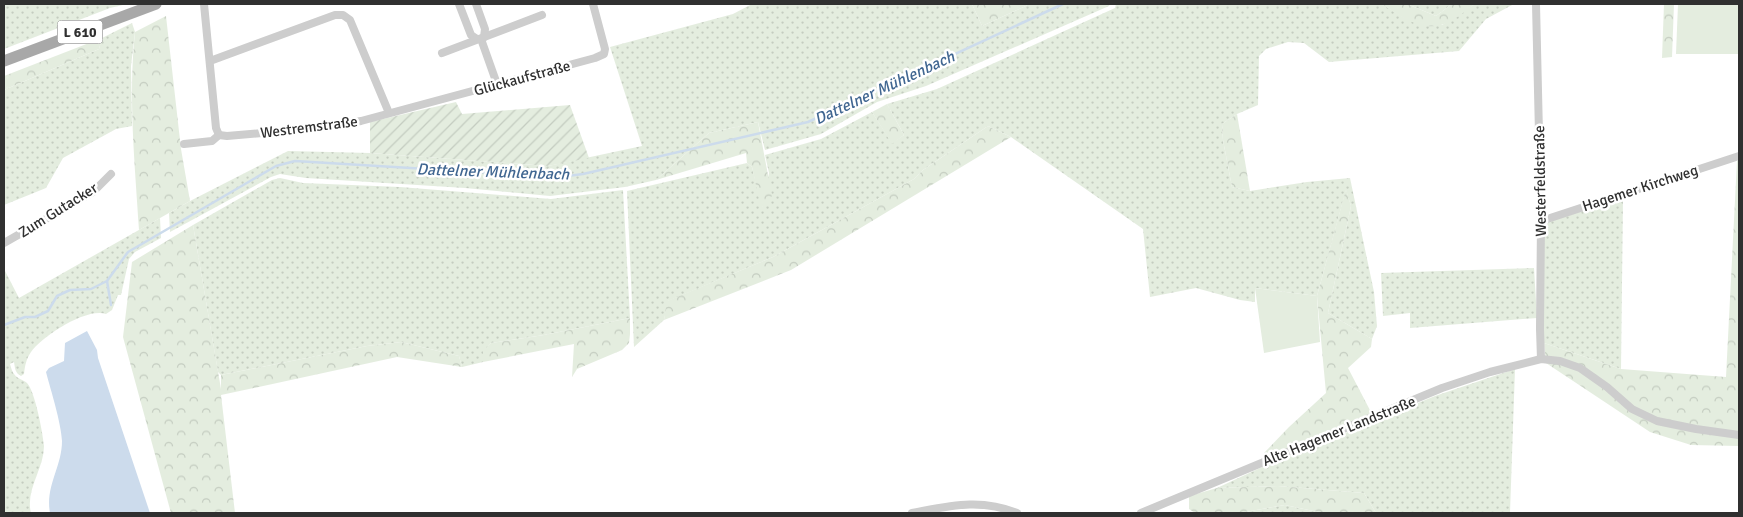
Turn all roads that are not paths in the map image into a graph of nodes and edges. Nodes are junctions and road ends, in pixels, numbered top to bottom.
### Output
1 (156, 4) edge
2 (204, 4) edge
3 (459, 4) edge
4 (476, 4) edge
5 (593, 4) edge
6 (1536, 4) edge
7 (542, 15) dead end
8 (481, 38) junction
9 (442, 53) dead end
10 (4, 61) edge
11 (210, 61) junction
12 (497, 84) junction
13 (389, 113) junction
14 (219, 135) junction
15 (184, 144) dead end
16 (1739, 156) edge
17 (111, 174) dead end
18 (1541, 221) junction
19 (4, 243) edge
20 (1541, 359) junction
21 (1739, 435) edge
22 (912, 513) edge
23 (1017, 513) edge
24 (1141, 513) edge

1 - 10 main road, L 610
2 - 11 street
3 - 8 street
4 - 8 street
5 - 12 street, Glückaufstraße
6 - 18 street, Westerfeldstraße
7 - 8 street
8 - 9 street
8 - 12 street
11 - 13 street
11 - 14 street
12 - 13 street, Glückaufstraße
13 - 14 street, Westremstraße
14 - 15 street, Westremstraße
16 - 18 street, Hagemer Kirchweg
17 - 19 street, Zum Gutacker
18 - 20 street, Westerfeldstraße
20 - 21 street
20 - 24 street, Alte Hagemer Landstraße
22 - 23 street

